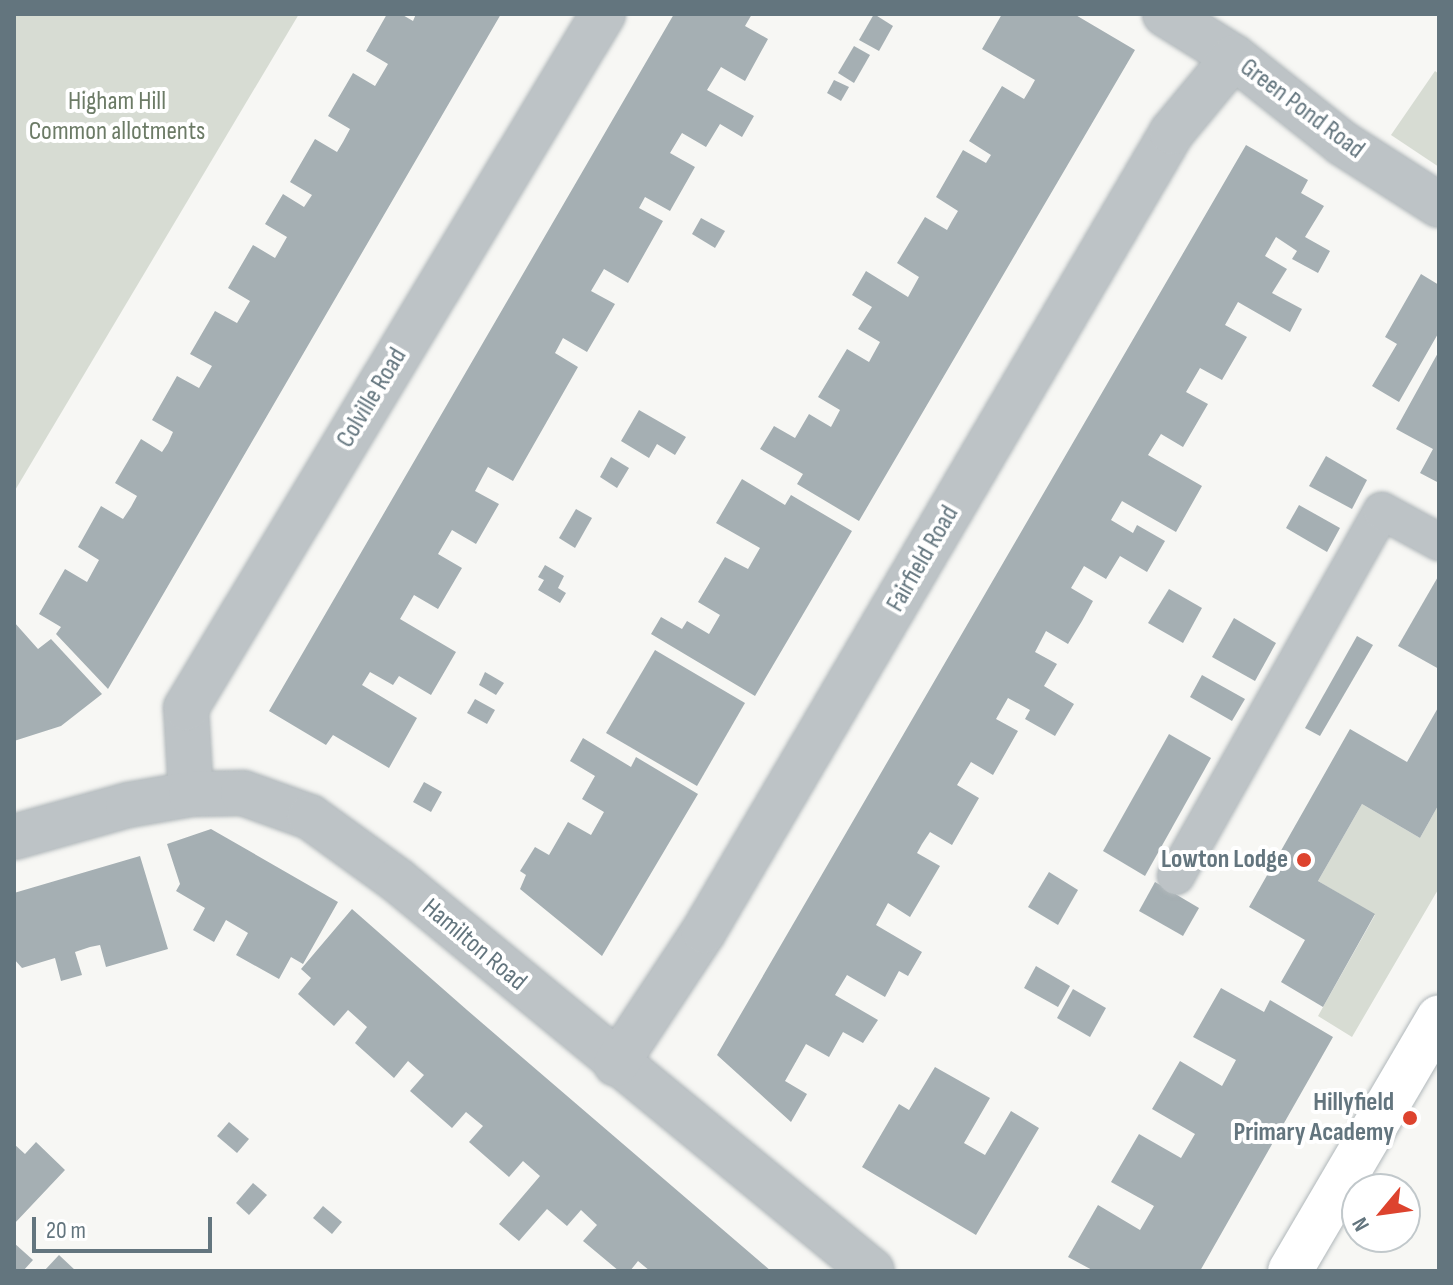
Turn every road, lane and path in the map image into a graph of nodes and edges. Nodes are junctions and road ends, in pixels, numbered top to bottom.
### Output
1 (603, 14) edge
2 (1165, 14) edge
3 (1234, 57) junction
4 (1439, 205) edge
5 (1439, 542) edge
6 (191, 794) junction
7 (14, 837) edge
8 (1176, 876) dead end
9 (1434, 1040) edge
10 (616, 1064) junction
11 (872, 1271) edge
12 (1290, 1271) edge

1 - 6 street, Colville Road
2 - 3 street, Green Pond Road
3 - 4 street, Green Pond Road
3 - 10 street, Fairfield Road
5 - 8 lane
6 - 7 street, Hamilton Road
6 - 10 street, Hamilton Road
9 - 12 street
10 - 11 street, Hamilton Road

